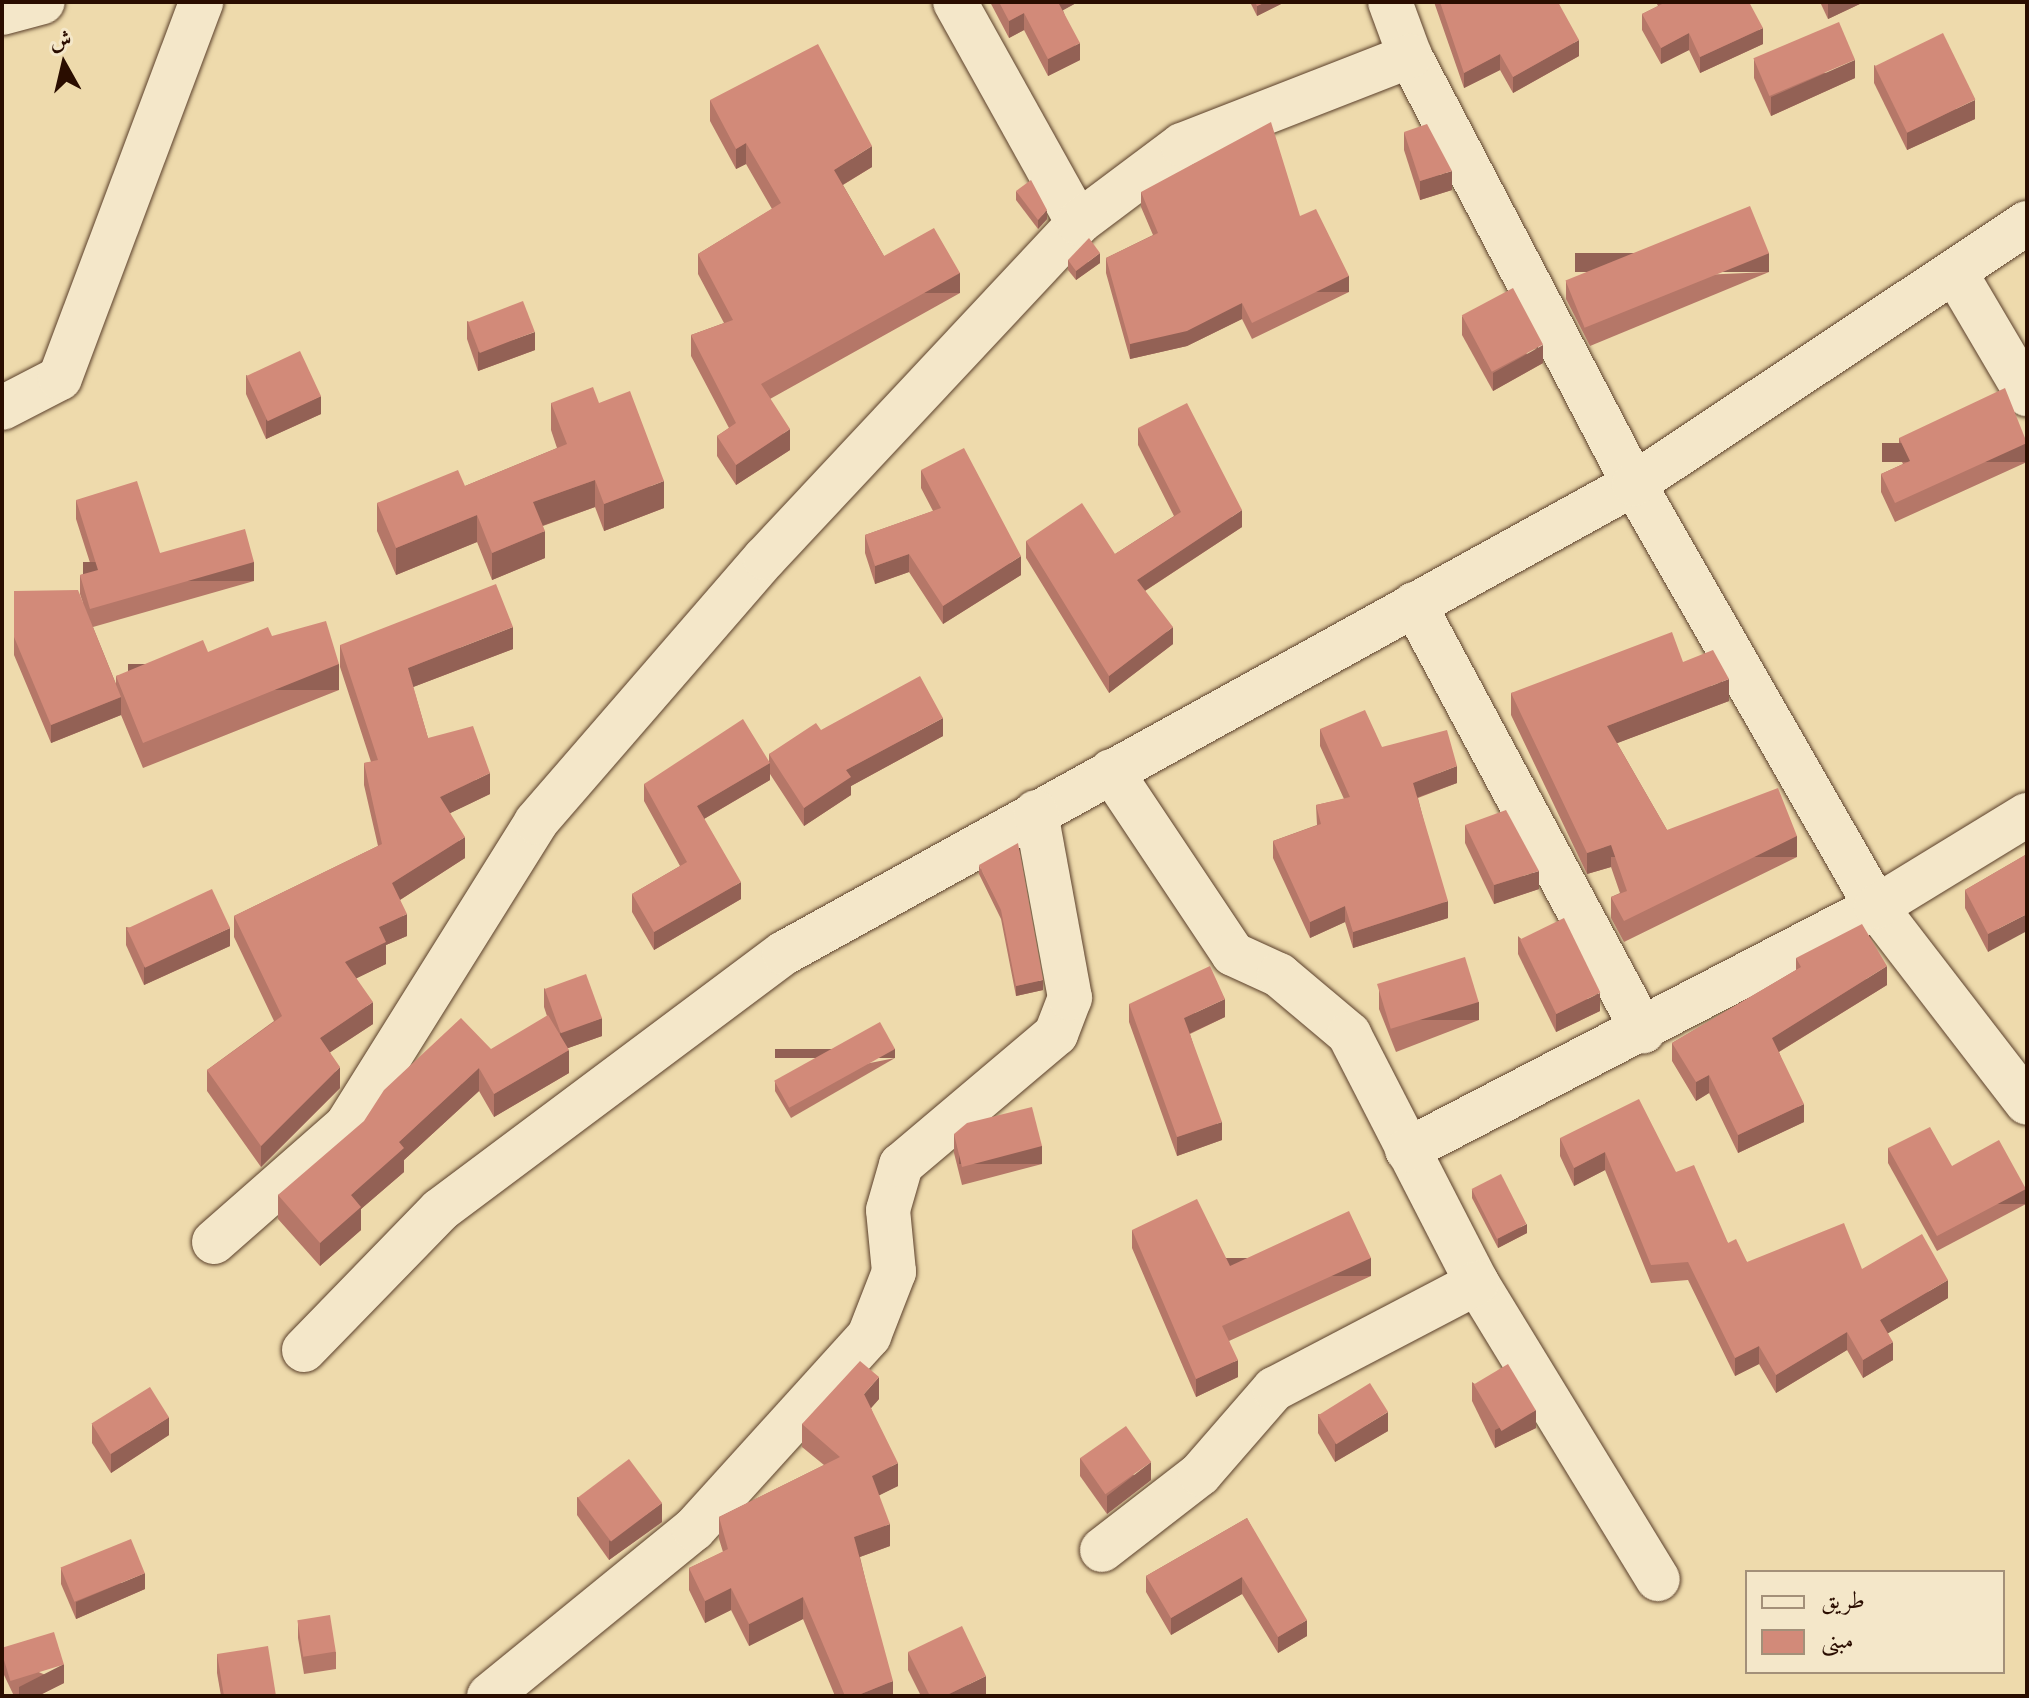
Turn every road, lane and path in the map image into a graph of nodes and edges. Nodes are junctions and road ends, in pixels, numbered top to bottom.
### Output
1 (43, 2) edge
2 (201, 2) edge
3 (955, 2) edge
4 (1390, 2) edge
5 (2, 13) edge
6 (1410, 56) junction
7 (1078, 223) junction
8 (2027, 223) edge
9 (1955, 272) junction
10 (2027, 394) edge
11 (2, 408) edge
12 (1634, 484) junction
13 (1414, 604) junction
14 (1111, 771) junction
15 (1036, 812) junction
16 (2027, 815) edge
17 (1876, 907) junction
18 (1643, 1031) junction
19 (2027, 1103) edge
20 (1407, 1150) junction
21 (214, 1242) dead end
22 (1477, 1283) junction
23 (304, 1350) dead end
24 (1102, 1550) dead end
25 (1658, 1579) dead end
26 (489, 1696) edge

1 - 5 street
2 - 11 street
3 - 7 street
4 - 6 street
6 - 7 street
6 - 12 street
7 - 21 street
8 - 9 street
9 - 10 street
9 - 12 street
12 - 13 street
12 - 17 street
13 - 14 street
13 - 18 street
14 - 15 street
14 - 20 street
15 - 23 street
15 - 26 street
16 - 17 street
17 - 18 street
17 - 19 street
18 - 20 street
20 - 22 street
22 - 24 street
22 - 25 street

